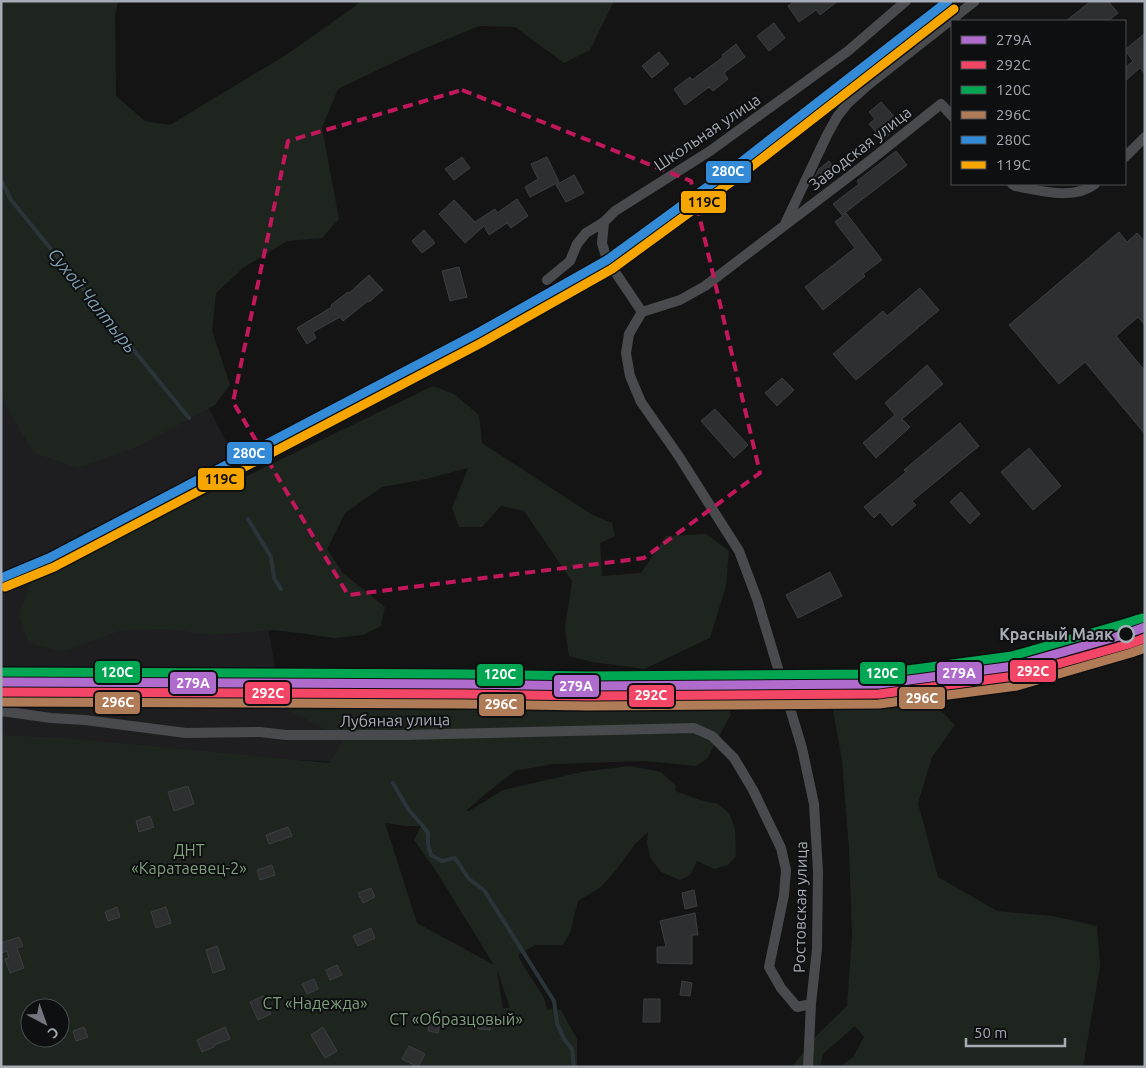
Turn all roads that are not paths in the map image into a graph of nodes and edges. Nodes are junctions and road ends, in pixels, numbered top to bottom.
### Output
1 (906, 1) edge
2 (976, 1) edge
3 (951, 20) edge
4 (952, 20) edge
5 (951, 115) edge
6 (1145, 137) edge
7 (1126, 156) edge
8 (1014, 185) edge
9 (1094, 185) edge
10 (604, 222) junction
11 (784, 225) junction
12 (547, 280) dead end
13 (642, 312) junction
14 (1, 711) edge
15 (811, 1004) junction
16 (808, 1067) edge

1 - 10 street, Школьная улица
2 - 4 street, Заводская улица
3 - 11 street, Заводская улица
5 - 11 street, Заводская улица
6 - 7 street
8 - 9 street
10 - 12 street, Школьная улица
10 - 13 street
11 - 13 street, Заводская улица
13 - 15 street, Ростовская улица
14 - 15 street, Лубяная улица
15 - 16 street, Ростовская улица

